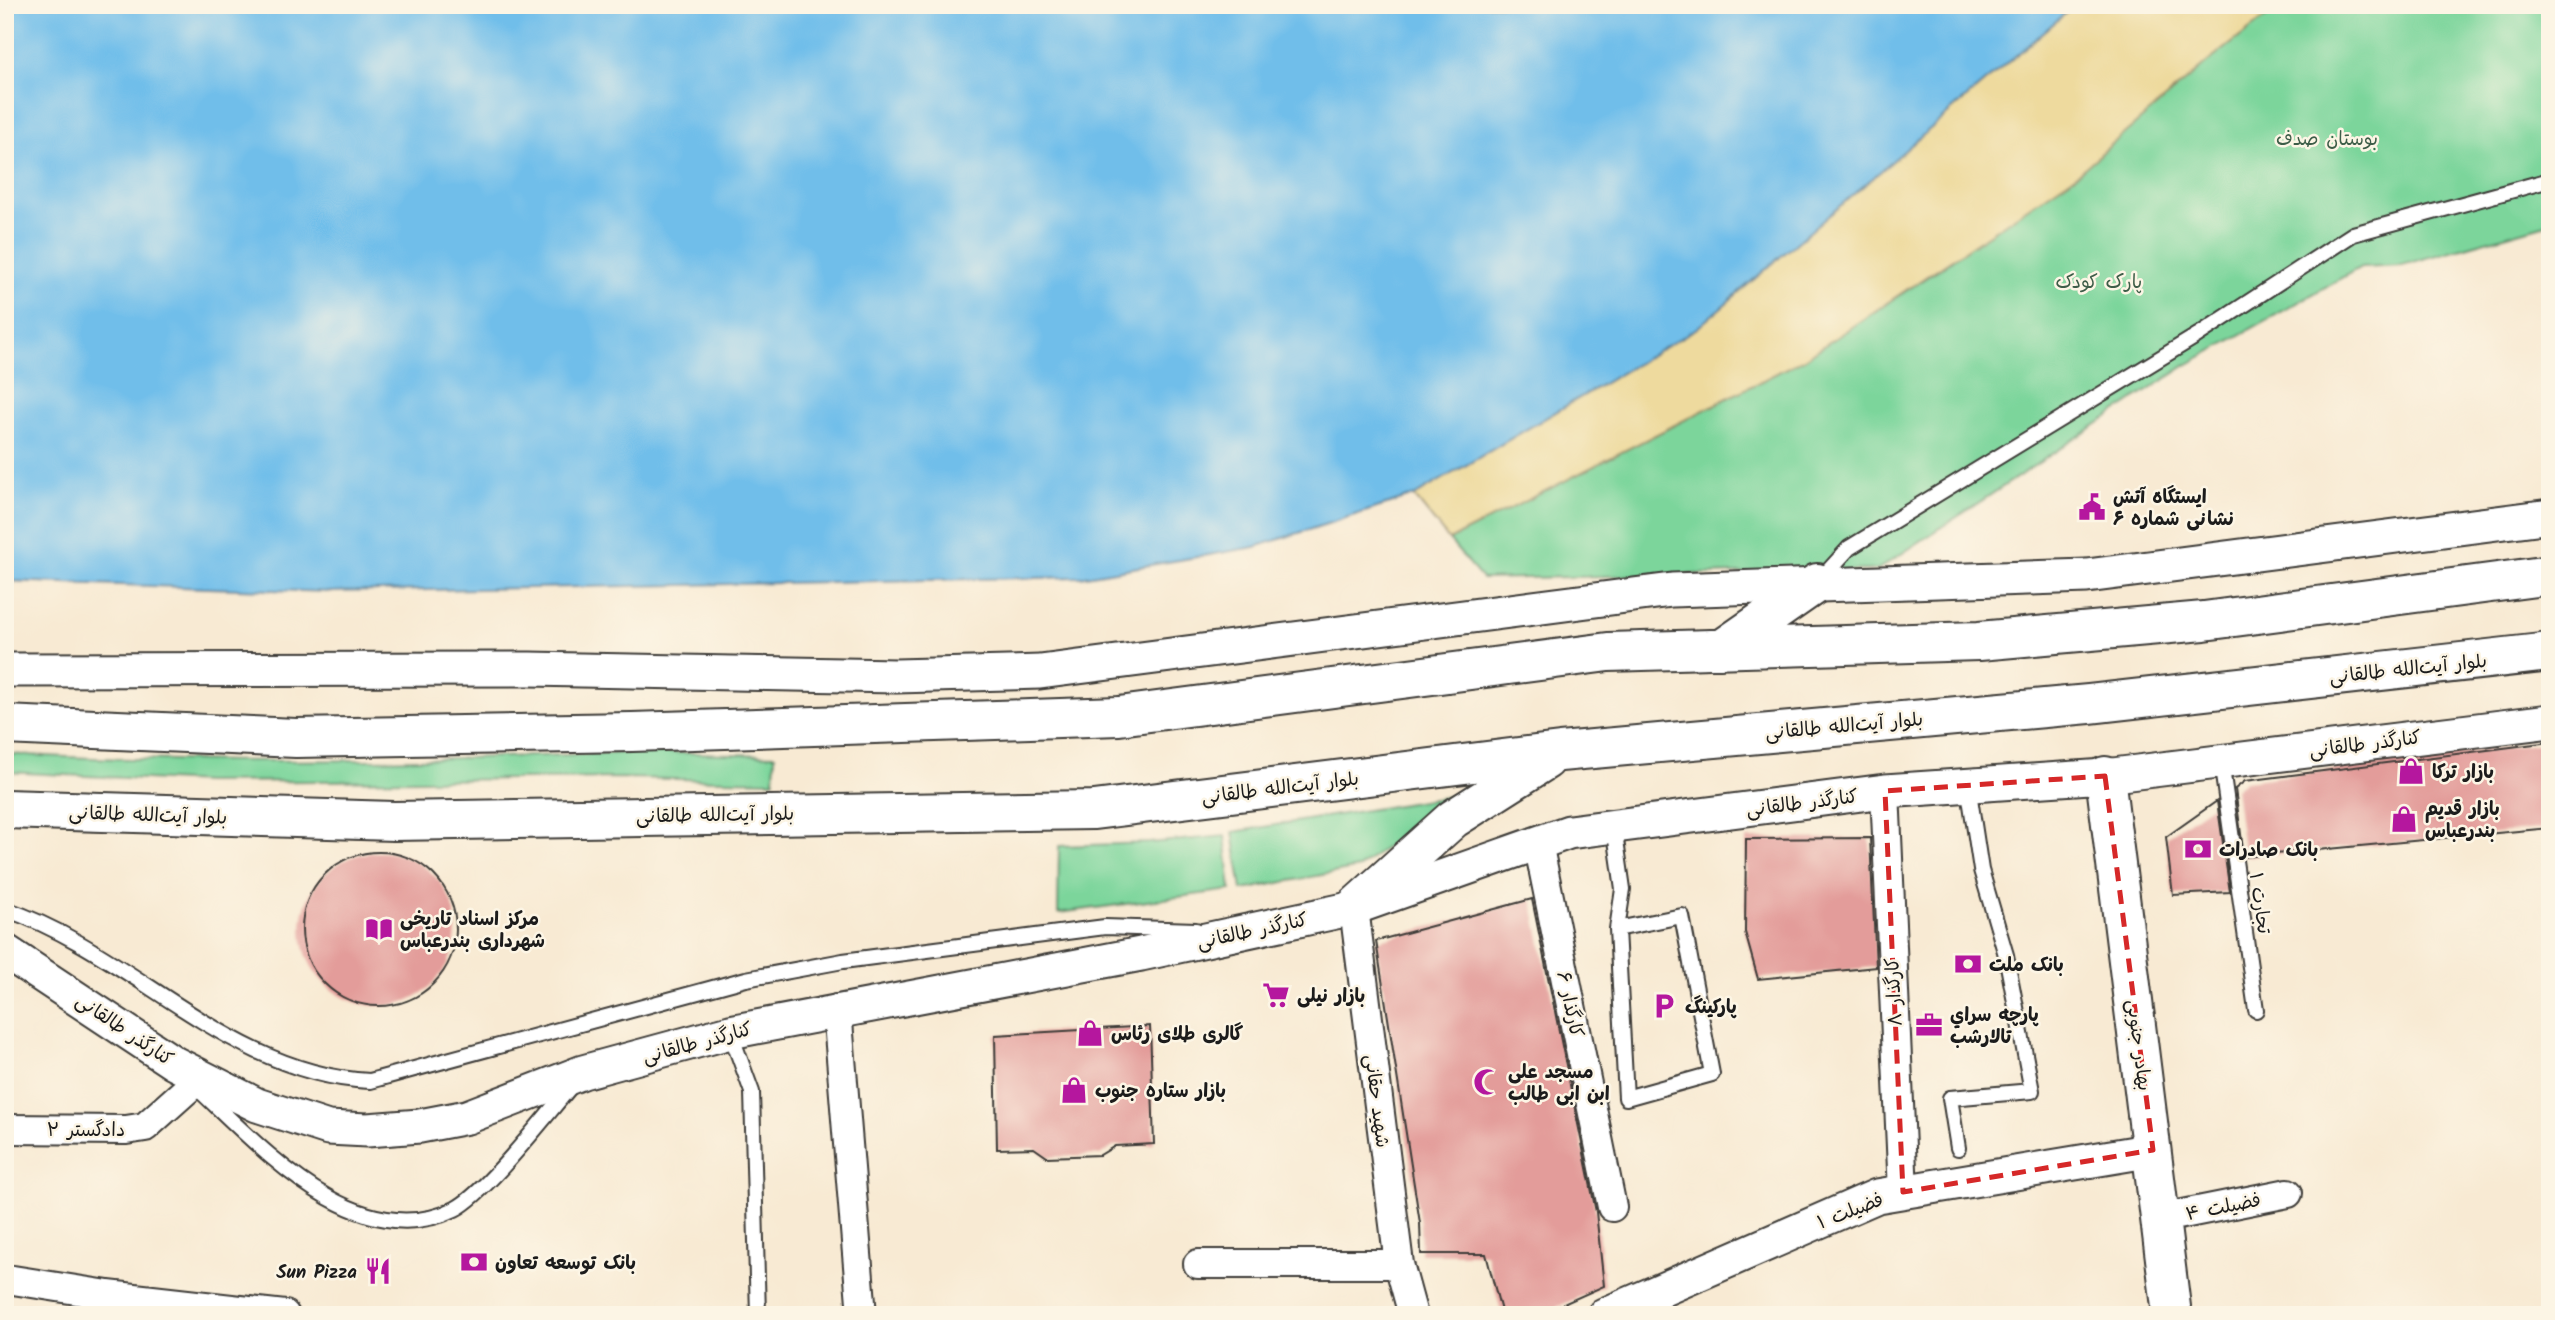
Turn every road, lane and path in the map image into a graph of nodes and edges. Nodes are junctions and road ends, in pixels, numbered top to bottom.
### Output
1 (2550, 180) edge
2 (2550, 516) edge
3 (2550, 575) edge
4 (1817, 583) junction
5 (1722, 649) junction
6 (2550, 652) edge
7 (5, 670) edge
8 (2550, 721) edge
9 (5, 724) edge
10 (1560, 752) junction
11 (2221, 760) junction
12 (2105, 776) junction
13 (1968, 785) junction
14 (1885, 791) junction
15 (5, 809) edge
16 (1614, 826) junction
17 (1538, 843) junction
18 (1354, 908) junction
19 (5, 909) edge
20 (1618, 929) junction
21 (1246, 932) junction
22 (5, 951) edge
23 (837, 1009) junction
24 (2256, 1010) dead end
25 (730, 1032) junction
26 (583, 1072) junction
27 (183, 1074) junction
28 (5, 1129) edge
29 (1958, 1148) dead end
30 (2153, 1150) junction
31 (1903, 1192) junction
32 (2288, 1193) dead end
33 (1612, 1207) dead end
34 (2158, 1219) junction
35 (1198, 1264) dead end
36 (1398, 1264) junction
37 (13, 1280) dead end
38 (1410, 1303) edge
39 (1614, 1313) edge
40 (285, 1315) edge
41 (758, 1315) edge
42 (862, 1315) edge
43 (2172, 1315) edge

1 - 4 lane
2 - 4 street
3 - 5 main road
4 - 5 main road
4 - 7 street
5 - 9 main road
6 - 10 main road, بلوار آیت‌الله طالقانی
8 - 11 street, کنارگذر طالقانی
10 - 15 main road, بلوار آیت‌الله طالقانی
10 - 18 main road
11 - 12 street, کنارگذر طالقانی
11 - 24 lane, تجارت ۱
12 - 13 street, کنارگذر طالقانی
12 - 30 main road, بهادر جنوبی
13 - 14 street, کنارگذر طالقانی
13 - 29 lane
14 - 16 street, کنارگذر طالقانی
14 - 31 street, کارگذار ۸
16 - 17 street, کنارگذر طالقانی
16 - 20 lane
17 - 18 street, کنارگذر طالقانی
17 - 33 street, کارگذار ۶
18 - 21 street, کنارگذر طالقانی
18 - 36 street, شهید حقانی
19 - 21 lane
20 - 20 lane
21 - 23 street, کنارگذر طالقانی
22 - 27 street, کنارگذر طالقانی
23 - 25 street, کنارگذر طالقانی
23 - 42 street
25 - 26 street, کنارگذر طالقانی
25 - 41 lane
26 - 27 street, کنارگذر طالقانی
26 - 27 lane
27 - 28 street, دادگستر ۲
30 - 31 street, فضیلت ۱
30 - 34 main road, بهادر جنوبی
31 - 39 street, فضیلت ۱
32 - 34 street, فضیلت ۴
34 - 43 main road, بهادر جنوبی
35 - 36 street
36 - 38 street, شهید حقانی
37 - 40 street

